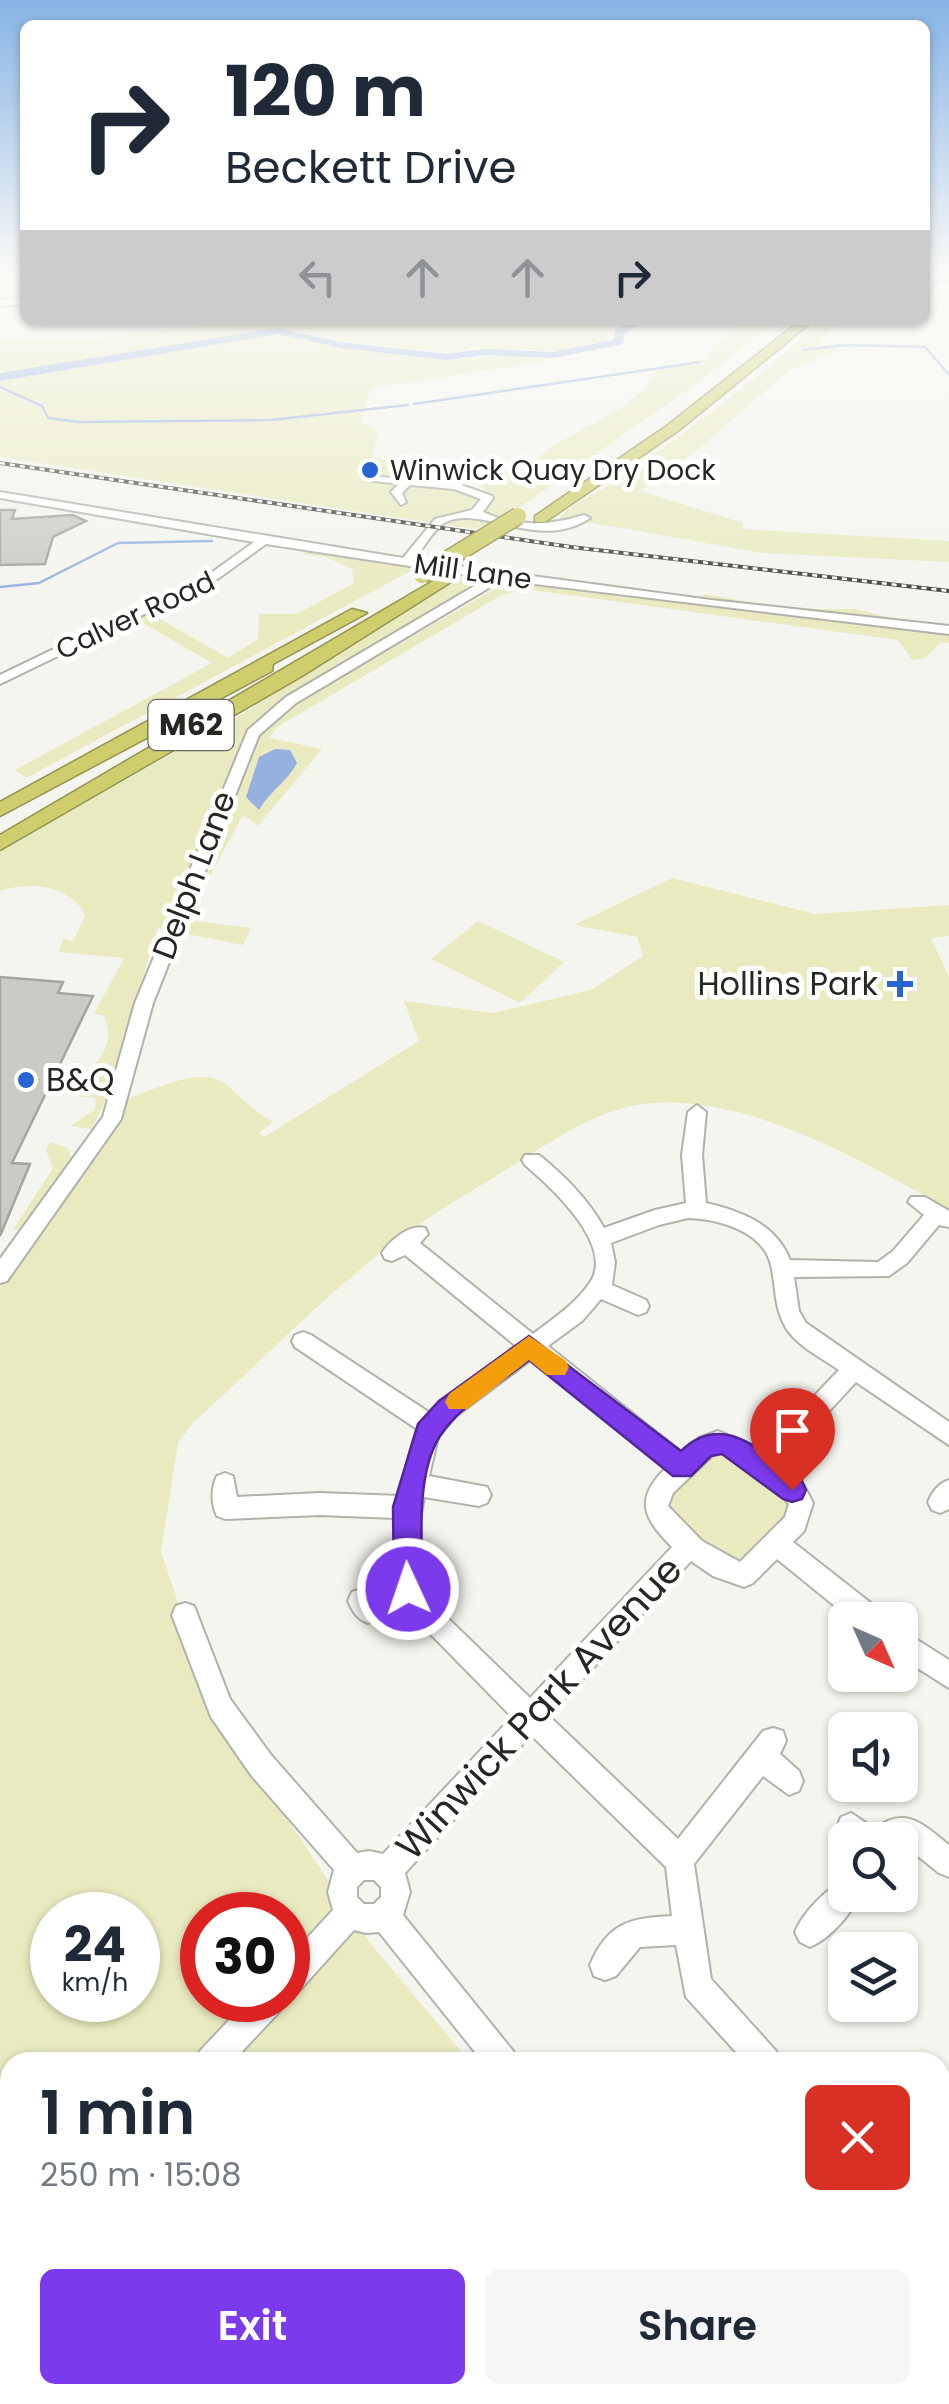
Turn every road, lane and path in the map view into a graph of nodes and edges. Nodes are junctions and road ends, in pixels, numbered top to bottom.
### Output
1 (708, 384) edge
2 (728, 384) edge
3 (371, 478) dead end
4 (408, 480) junction
5 (0, 495) edge
6 (401, 502) dead end
7 (476, 513) junction
8 (584, 518) dead end
9 (264, 540) junction
10 (406, 562) junction
11 (502, 575) junction
12 (358, 613) junction
13 (380, 618) junction
14 (949, 630) edge
15 (0, 680) edge
16 (0, 796) edge
17 (0, 810) edge
18 (0, 828) edge
19 (0, 844) edge
20 (697, 1112) dead end
21 (532, 1160) dead end
22 (918, 1202) dead end
23 (696, 1207) junction
24 (943, 1218) edge
25 (598, 1240) junction
26 (405, 1243) dead end
27 (782, 1268) junction
28 (0, 1275) edge
29 (600, 1289) junction
30 (640, 1306) dead end
31 (302, 1342) dead end
32 (529, 1346) junction
33 (854, 1369) junction
34 (431, 1426) junction
35 (948, 1433) edge
36 (762, 1466) junction
37 (682, 1467) junction
38 (481, 1495) dead end
39 (409, 1496) junction
40 (219, 1501) dead end
41 (690, 1544) junction
42 (777, 1544) junction
43 (410, 1595) junction
44 (850, 1602) edge
45 (366, 1611) dead end
46 (184, 1615) dead end
47 (918, 1654) edge
48 (949, 1675) edge
49 (532, 1715) junction
50 (789, 1781) dead end
51 (918, 1838) edge
52 (679, 1860) junction
53 (949, 1863) edge
54 (354, 1870) junction
55 (388, 1871) junction
56 (829, 1912) edge
57 (350, 1913) junction
58 (384, 1915) junction
59 (686, 1930) junction
60 (810, 1932) dead end
61 (310, 1956) edge
62 (604, 1966) dead end
63 (248, 2022) edge
64 (220, 2052) edge
65 (494, 2052) edge
66 (756, 2052) edge

1 - 12 highway, M62, bridge
2 - 13 highway, M62
3 - 4 street
4 - 6 street
4 - 7 street
5 - 9 street, Mill Lane
7 - 8 street
7 - 10 street
9 - 10 street, Mill Lane
9 - 15 street, Calver Road
10 - 11 street, Mill Lane
11 - 14 street, Mill Lane
11 - 28 street, Delph Lane
12 - 16 highway
12 - 17 highway, M62
13 - 18 highway, M62
13 - 19 highway
20 - 23 street
21 - 25 street
22 - 24 street
23 - 25 street
23 - 27 street
24 - 27 street
25 - 29 street
26 - 32 street
27 - 33 street
29 - 30 street
29 - 32 street
31 - 34 street
32 - 34 street
32 - 37 street
33 - 35 street
33 - 36 street
34 - 39 street
36 - 37 street, Winwick Park Avenue
36 - 42 street, Winwick Park Avenue
37 - 41 street, Winwick Park Avenue
38 - 39 street
39 - 40 street
39 - 43 street
41 - 42 street, Winwick Park Avenue
41 - 49 street, Winwick Park Avenue
42 - 44 street
43 - 45 street
43 - 49 street
46 - 54 street
47 - 48 street
49 - 52 street
49 - 55 street, Winwick Park Avenue
50 - 52 street
51 - 53 street
52 - 59 street
54 - 55 street
54 - 57 street
55 - 58 street
56 - 60 street
57 - 58 street
57 - 61 street
58 - 65 street
59 - 62 street
59 - 66 street
63 - 64 street

